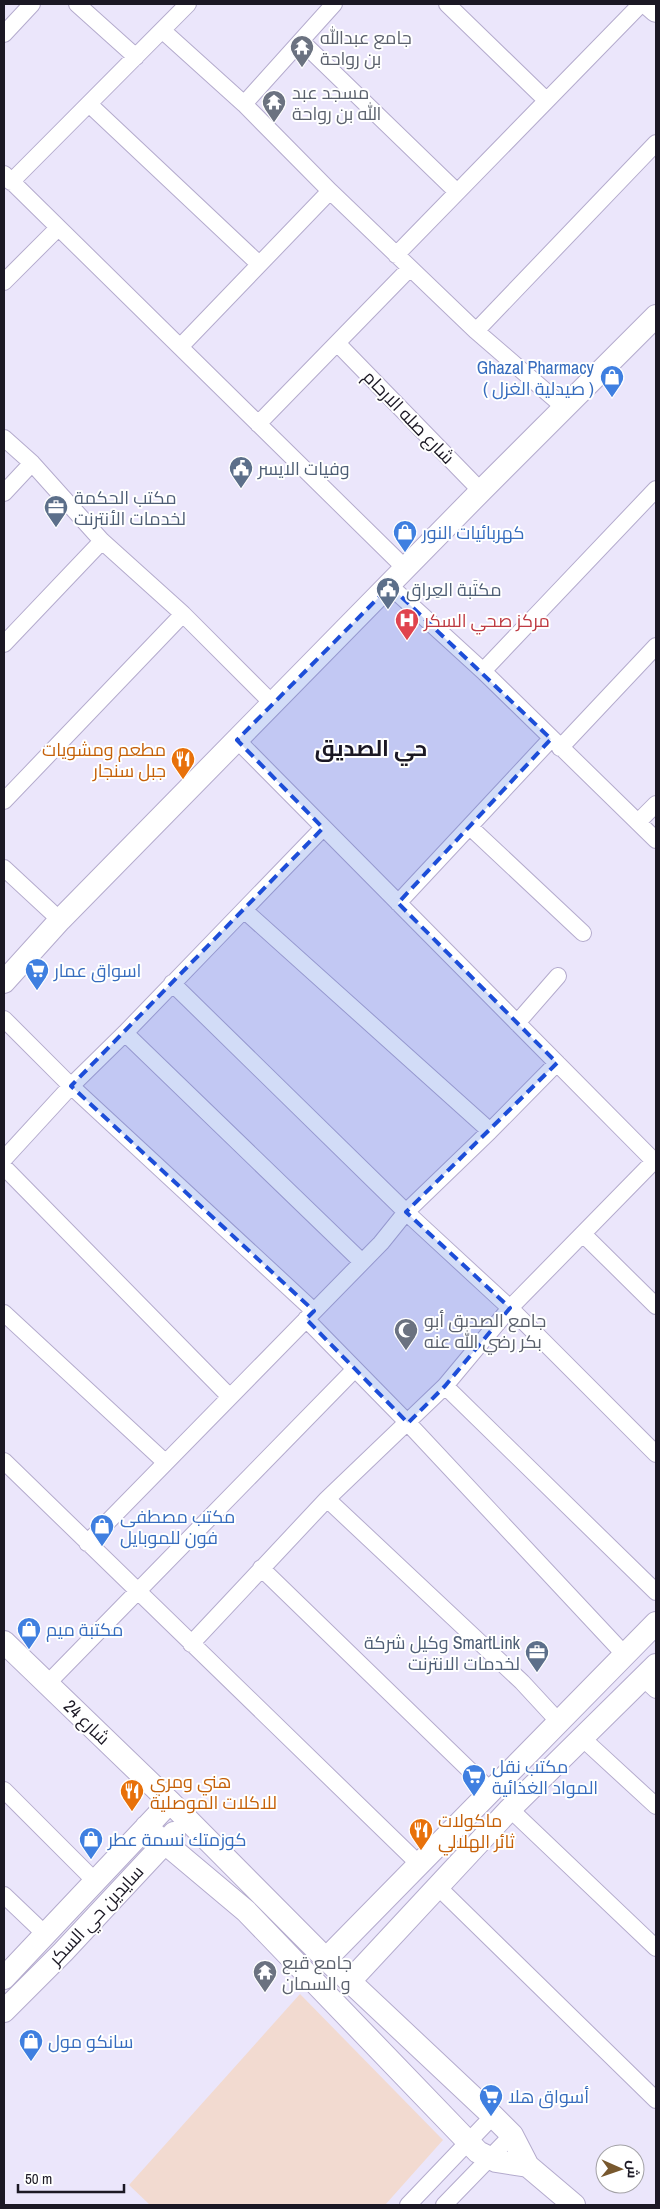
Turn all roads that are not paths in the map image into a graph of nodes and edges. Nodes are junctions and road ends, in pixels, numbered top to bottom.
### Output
1 (32, 4) edge
2 (77, 4) edge
3 (188, 4) edge
4 (334, 4) edge
5 (447, 4) edge
6 (641, 4) edge
7 (648, 4) edge
8 (656, 11) edge
9 (162, 30) junction
10 (4, 34) edge
11 (301, 41) junction
12 (136, 57) junction
13 (546, 100) junction
14 (89, 104) junction
15 (244, 104) junction
16 (656, 143) edge
17 (8, 178) edge
18 (330, 191) junction
19 (457, 192) junction
20 (57, 228) junction
21 (396, 255) junction
22 (259, 264) junction
23 (410, 268) junction
24 (4, 282) edge
25 (656, 316) edge
26 (476, 331) junction
27 (337, 343) junction
28 (180, 347) junction
29 (565, 408) junction
30 (258, 424) junction
31 (4, 438) edge
32 (32, 463) junction
33 (656, 489) edge
34 (481, 491) junction
35 (4, 493) edge
36 (102, 541) junction
37 (406, 570) junction
38 (390, 586) junction
39 (183, 614) junction
40 (4, 644) edge
41 (656, 646) edge
42 (483, 671) junction
43 (273, 704) junction
44 (238, 740) junction
45 (556, 744) junction
46 (4, 802) edge
47 (656, 804) edge
48 (638, 822) junction
49 (470, 827) junction
50 (323, 828) junction
51 (656, 840) edge
52 (4, 868) edge
53 (398, 904) junction
54 (244, 910) junction
55 (60, 920) junction
56 (583, 933) dead end
57 (558, 976) dead end
58 (4, 982) edge
59 (172, 983) junction
60 (4, 1018) edge
61 (517, 1023) junction
62 (125, 1033) junction
63 (556, 1063) junction
64 (71, 1086) junction
65 (490, 1131) junction
66 (4, 1159) edge
67 (655, 1160) edge
68 (4, 1166) edge
69 (406, 1212) junction
70 (583, 1234) junction
71 (362, 1262) junction
72 (656, 1306) edge
73 (510, 1308) junction
74 (4, 1313) edge
75 (310, 1315) junction
76 (355, 1369) junction
77 (446, 1386) junction
78 (230, 1397) junction
79 (408, 1423) junction
80 (656, 1454) edge
81 (4, 1462) edge
82 (165, 1462) junction
83 (327, 1499) junction
84 (87, 1543) junction
85 (261, 1568) junction
86 (138, 1592) junction
87 (656, 1592) edge
88 (656, 1623) edge
89 (4, 1642) edge
90 (191, 1644) junction
91 (625, 1655) junction
92 (652, 1678) edge
93 (48, 1684) junction
94 (559, 1722) junction
95 (581, 1737) junction
96 (4, 1790) edge
97 (491, 1791) junction
98 (170, 1802) junction
99 (656, 1806) edge
100 (510, 1809) junction
101 (188, 1820) junction
102 (146, 1827) junction
103 (164, 1842) junction
104 (419, 1864) junction
105 (95, 1881) junction
106 (438, 1887) junction
107 (4, 1894) edge
108 (357, 1928) junction
109 (46, 1935) junction
110 (656, 1948) edge
111 (380, 1949) junction
112 (326, 1959) junction
113 (4, 1978) edge
114 (350, 1981) junction
115 (4, 2011) edge
116 (656, 2100) edge
117 (492, 2116) junction
118 (512, 2136) junction
119 (468, 2142) junction
120 (489, 2159) junction
121 (528, 2166) junction
122 (408, 2205) edge
123 (444, 2205) edge
124 (574, 2205) edge

1 - 10 street
2 - 12 street
3 - 9 street
4 - 11 street
5 - 13 street
6 - 13 street
7 - 8 street
9 - 12 street
9 - 15 street
11 - 15 street
11 - 19 street
12 - 14 street
13 - 19 street
14 - 17 street
14 - 22 street
15 - 18 street
16 - 26 street
17 - 20 street
18 - 21 street
18 - 22 street
19 - 21 street
20 - 24 street
20 - 28 street
21 - 23 street
22 - 28 street
23 - 26 street
23 - 27 street
25 - 29 street
26 - 29 street
27 - 30 street
27 - 34 street, شارع صله الارحام
28 - 30 street
29 - 34 street
30 - 37 street
31 - 32 street
32 - 35 street
32 - 36 street
33 - 42 street
34 - 37 street
36 - 39 street
36 - 40 street
37 - 38 street
38 - 42 street
38 - 43 street
39 - 43 street
39 - 46 street
41 - 45 street
42 - 45 street
43 - 44 street
44 - 50 street
44 - 55 street
45 - 48 street
45 - 49 street
47 - 48 street
48 - 51 street
49 - 53 street
49 - 56 street
50 - 53 street
50 - 54 street
52 - 55 street
53 - 61 street
54 - 59 street
54 - 65 street
55 - 58 street
57 - 61 street
59 - 62 street
59 - 69 street
60 - 64 street
61 - 63 street
62 - 64 street
62 - 71 street
63 - 65 street
63 - 67 street
64 - 66 street
64 - 75 street
65 - 69 street
67 - 70 street
68 - 78 street
69 - 71 street
69 - 73 street
70 - 72 street
70 - 73 street
71 - 75 street
73 - 77 street
73 - 80 street
74 - 82 street
75 - 76 street
75 - 78 street
76 - 79 street
76 - 86 street
77 - 79 street
77 - 87 street
78 - 82 street
79 - 83 street
79 - 91 street
81 - 84 street
82 - 84 street
83 - 85 street
83 - 94 street
84 - 86 street
85 - 90 street
85 - 97 street
86 - 90 street
86 - 93 street
88 - 91 street
89 - 93 street, شارع 24
90 - 104 street
91 - 94 street
92 - 95 street
93 - 98 street, شارع 24
94 - 97 street
95 - 99 street
95 - 100 street
96 - 105 street
97 - 104 street
98 - 101 street, شارع 24
98 - 102 street, سايدين حي السكر
100 - 106 street
100 - 110 street
101 - 103 street, سايدين حي السكر
101 - 112 street, شارع 24
102 - 103 street
102 - 105 street, سايدين حي السكر
103 - 115 street, سايدين حي السكر
103 - 119 street
104 - 108 street
105 - 109 street, سايدين حي السكر
106 - 111 street
106 - 116 street
107 - 109 street
108 - 111 street
108 - 112 street
109 - 113 street, سايدين حي السكر
111 - 114 street
112 - 114 street, شارع 24
114 - 117 street, شارع 24
117 - 118 street, شارع 24
117 - 119 street
118 - 120 street
118 - 121 street, شارع 24
119 - 120 street
119 - 122 street
120 - 121 street
120 - 123 street
121 - 124 street

